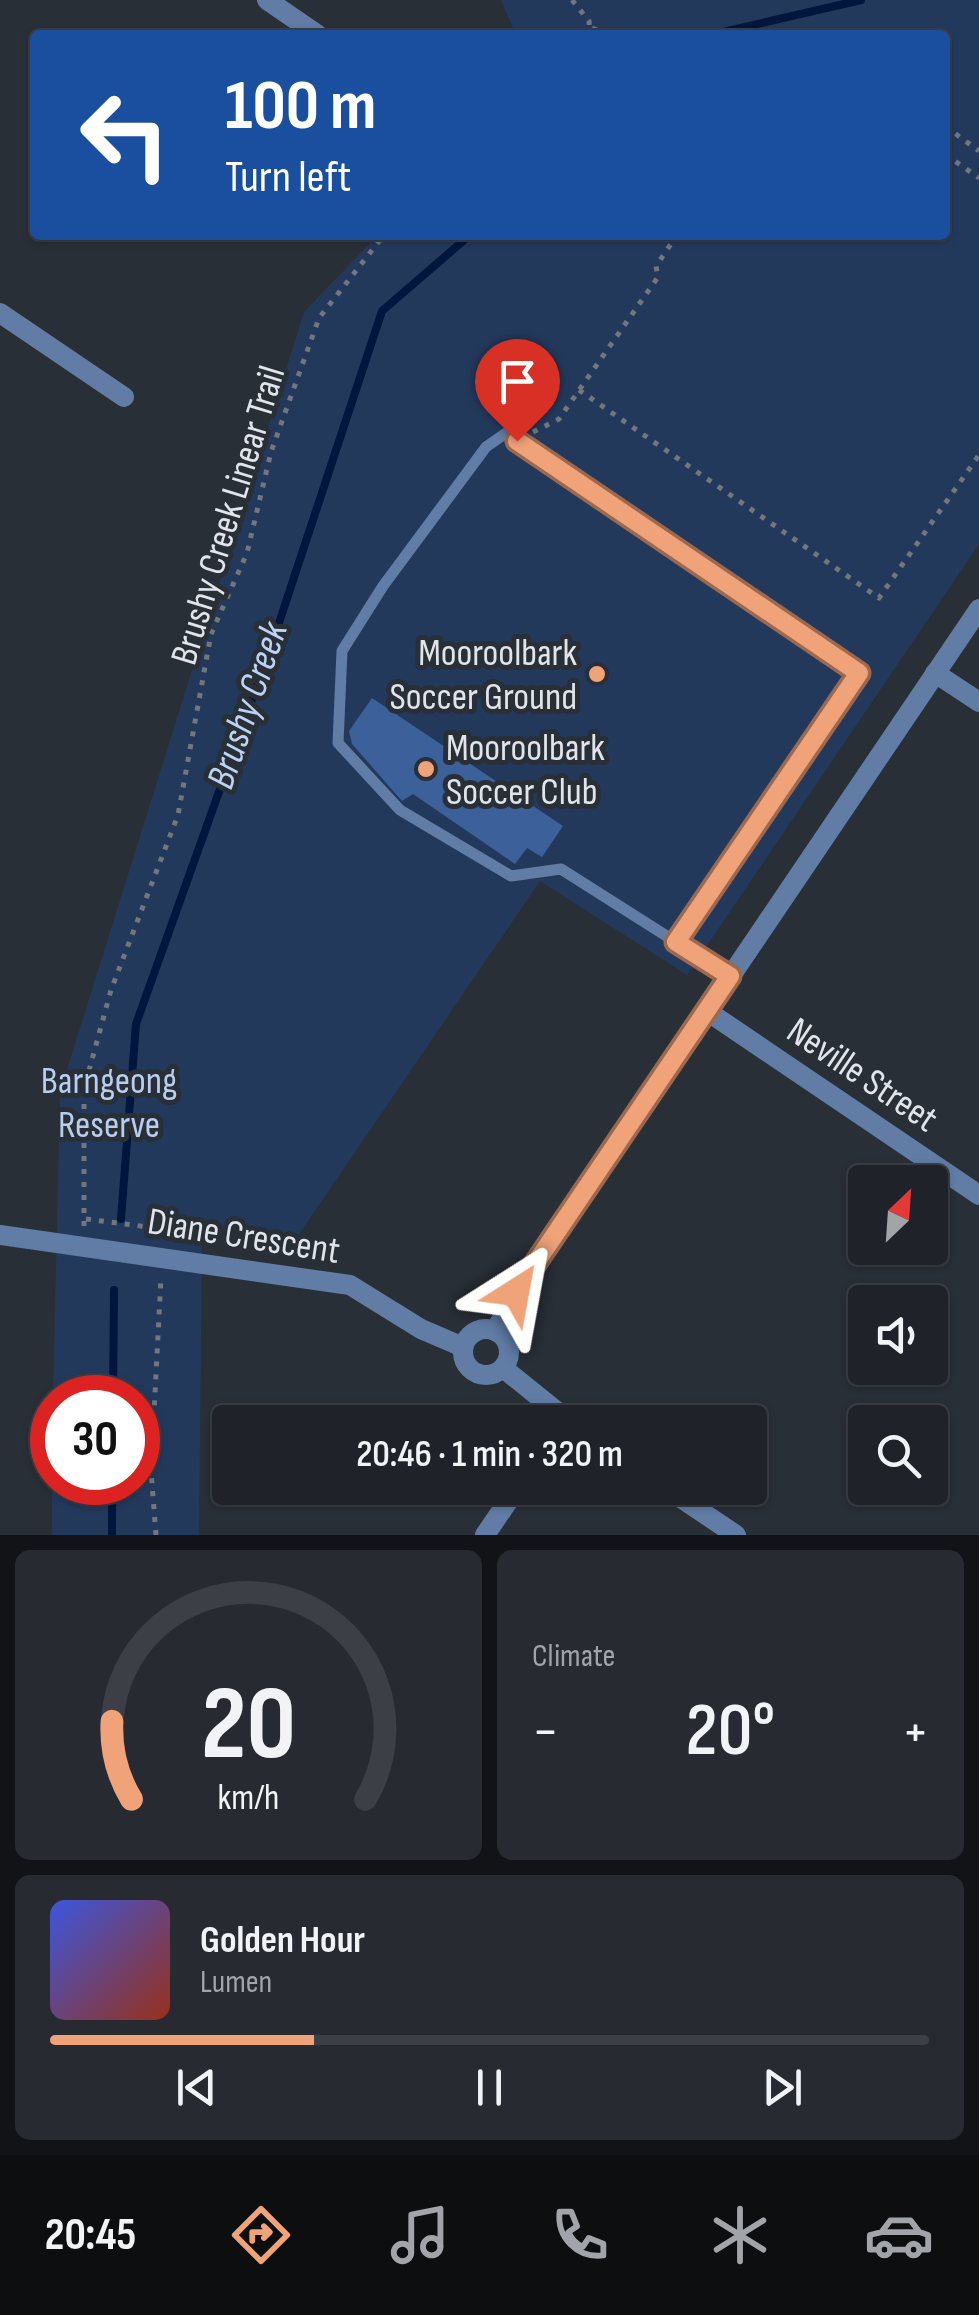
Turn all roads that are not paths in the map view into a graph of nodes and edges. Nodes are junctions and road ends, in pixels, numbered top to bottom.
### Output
1 (267, 0) edge
2 (311, 30) edge
3 (0, 313) edge
4 (124, 397) dead end
5 (979, 609) edge
6 (935, 672) junction
7 (979, 702) edge
8 (676, 942) junction
9 (730, 976) junction
10 (707, 1011) junction
11 (979, 1195) edge
12 (0, 1234) edge
13 (495, 1331) junction
14 (463, 1347) junction
15 (503, 1368) junction
16 (546, 1405) edge
17 (505, 1505) edge
18 (691, 1505) edge
19 (485, 1535) edge
20 (736, 1535) edge

1 - 2 street
3 - 4 street
5 - 6 street
6 - 7 street
6 - 9 street
8 - 8 lane
8 - 9 lane
9 - 10 street
10 - 11 street, Neville Street
10 - 13 street
12 - 14 street, Diane Crescent
13 - 14 street
13 - 15 street
14 - 15 street
15 - 16 street
17 - 19 street
18 - 20 street

